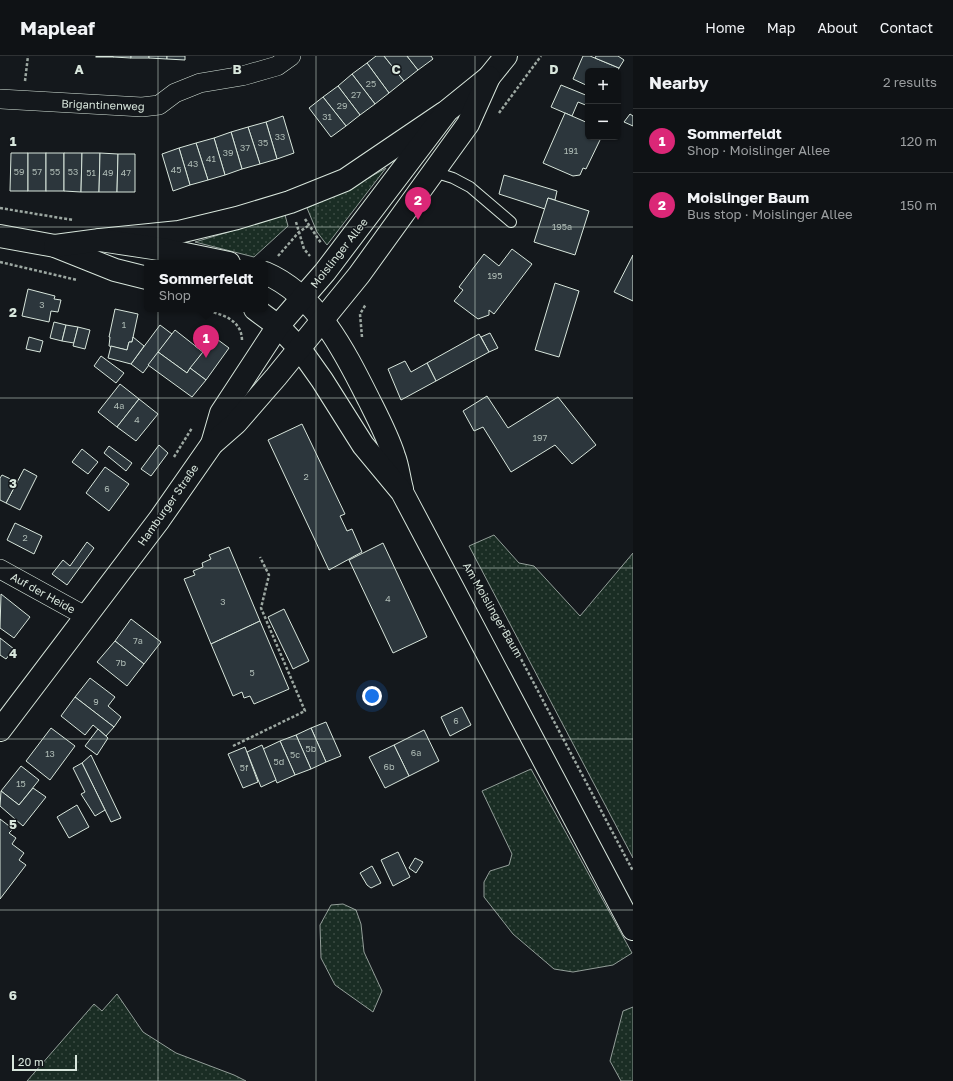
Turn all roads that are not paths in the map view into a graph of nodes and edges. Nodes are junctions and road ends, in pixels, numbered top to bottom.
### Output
1 (291, 56) edge
2 (506, 56) edge
3 (489, 77) junction
4 (0, 99) edge
5 (447, 111) junction
6 (434, 172) junction
7 (511, 222) dead end
8 (0, 236) edge
9 (100, 240) junction
10 (55, 246) junction
11 (214, 260) edge
12 (268, 274) edge
13 (144, 277) edge
14 (347, 289) joint
15 (303, 298) junction
16 (259, 312) edge
17 (322, 321) junction
18 (278, 326) junction
19 (300, 349) junction
20 (212, 444) junction
21 (402, 492) junction
22 (0, 569) edge
23 (87, 617) junction
24 (0, 730) edge
25 (633, 929) edge

1 - 4 street, Brigantinenweg
2 - 3 main road, Moislinger Allee
3 - 5 main road, Moislinger Allee
3 - 6 main road, Moislinger Allee
5 - 9 main road
5 - 15 main road, Moislinger Allee
6 - 7 lane
6 - 14 main road, Moislinger Allee
8 - 10 main road
9 - 10 main road
9 - 11 main road
10 - 13 main road
12 - 15 main road, Am Moislinger Baum
14 - 17 main road, Hamburger Straße
15 - 17 main road, Am Moislinger Baum
15 - 18 main road, Moislinger Allee
16 - 18 main road, Am Moislinger Baum
17 - 19 main road, Hamburger Straße
17 - 21 main road, Am Moislinger Baum
18 - 19 main road, Am Moislinger Baum
18 - 20 main road, Moislinger Allee
19 - 20 main road, Hamburger Straße
19 - 21 main road, Am Moislinger Baum
20 - 23 main road, Hamburger Straße
21 - 25 main road, Am Moislinger Baum
22 - 23 street, Auf der Heide
23 - 24 main road, Hamburger Straße

